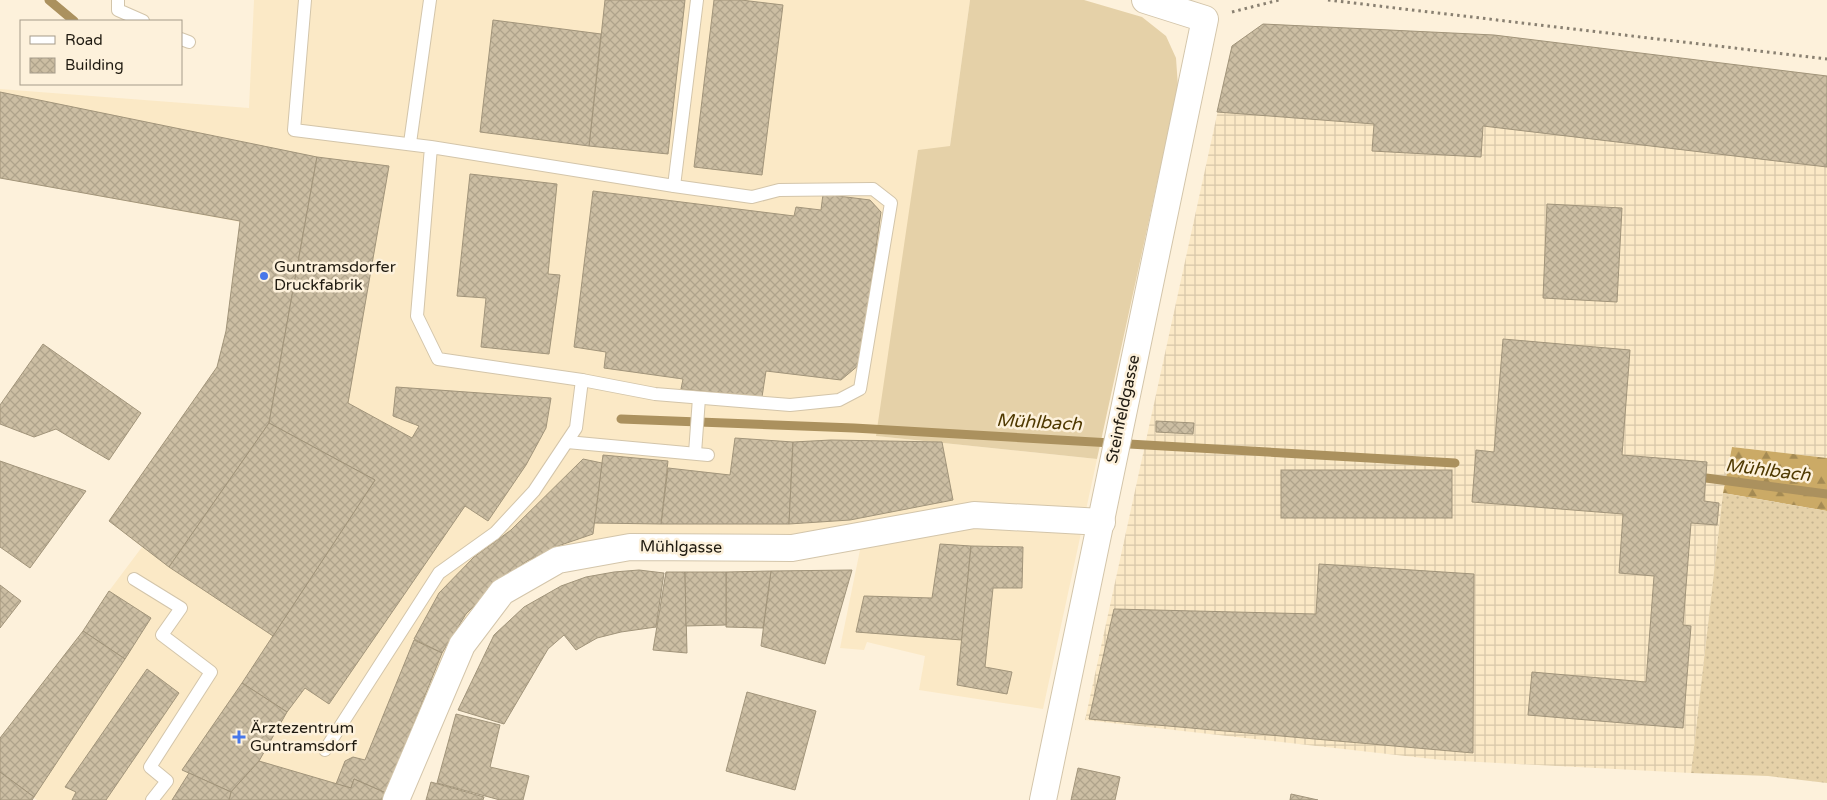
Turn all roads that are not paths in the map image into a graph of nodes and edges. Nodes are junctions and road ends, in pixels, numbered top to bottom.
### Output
1 (118, 0) edge
2 (305, 0) edge
3 (430, 0) edge
4 (697, 0) edge
5 (1145, 0) edge
6 (141, 20) edge
7 (410, 143) junction
8 (431, 147) junction
9 (674, 186) junction
10 (582, 380) junction
11 (698, 404) junction
12 (567, 442) junction
13 (1102, 522) junction
14 (134, 579) dead end
15 (325, 750) dead end
16 (152, 800) edge
17 (396, 800) edge
18 (1043, 800) edge

1 - 6 lane
2 - 7 lane
3 - 7 lane
4 - 9 lane
5 - 13 street, Steinfeldgasse
7 - 8 lane
8 - 9 lane
8 - 10 lane
9 - 11 lane
10 - 11 lane
10 - 12 lane
11 - 12 lane
12 - 15 lane
13 - 17 street, Mühlgasse
13 - 18 street, Steinfeldgasse
14 - 16 lane

